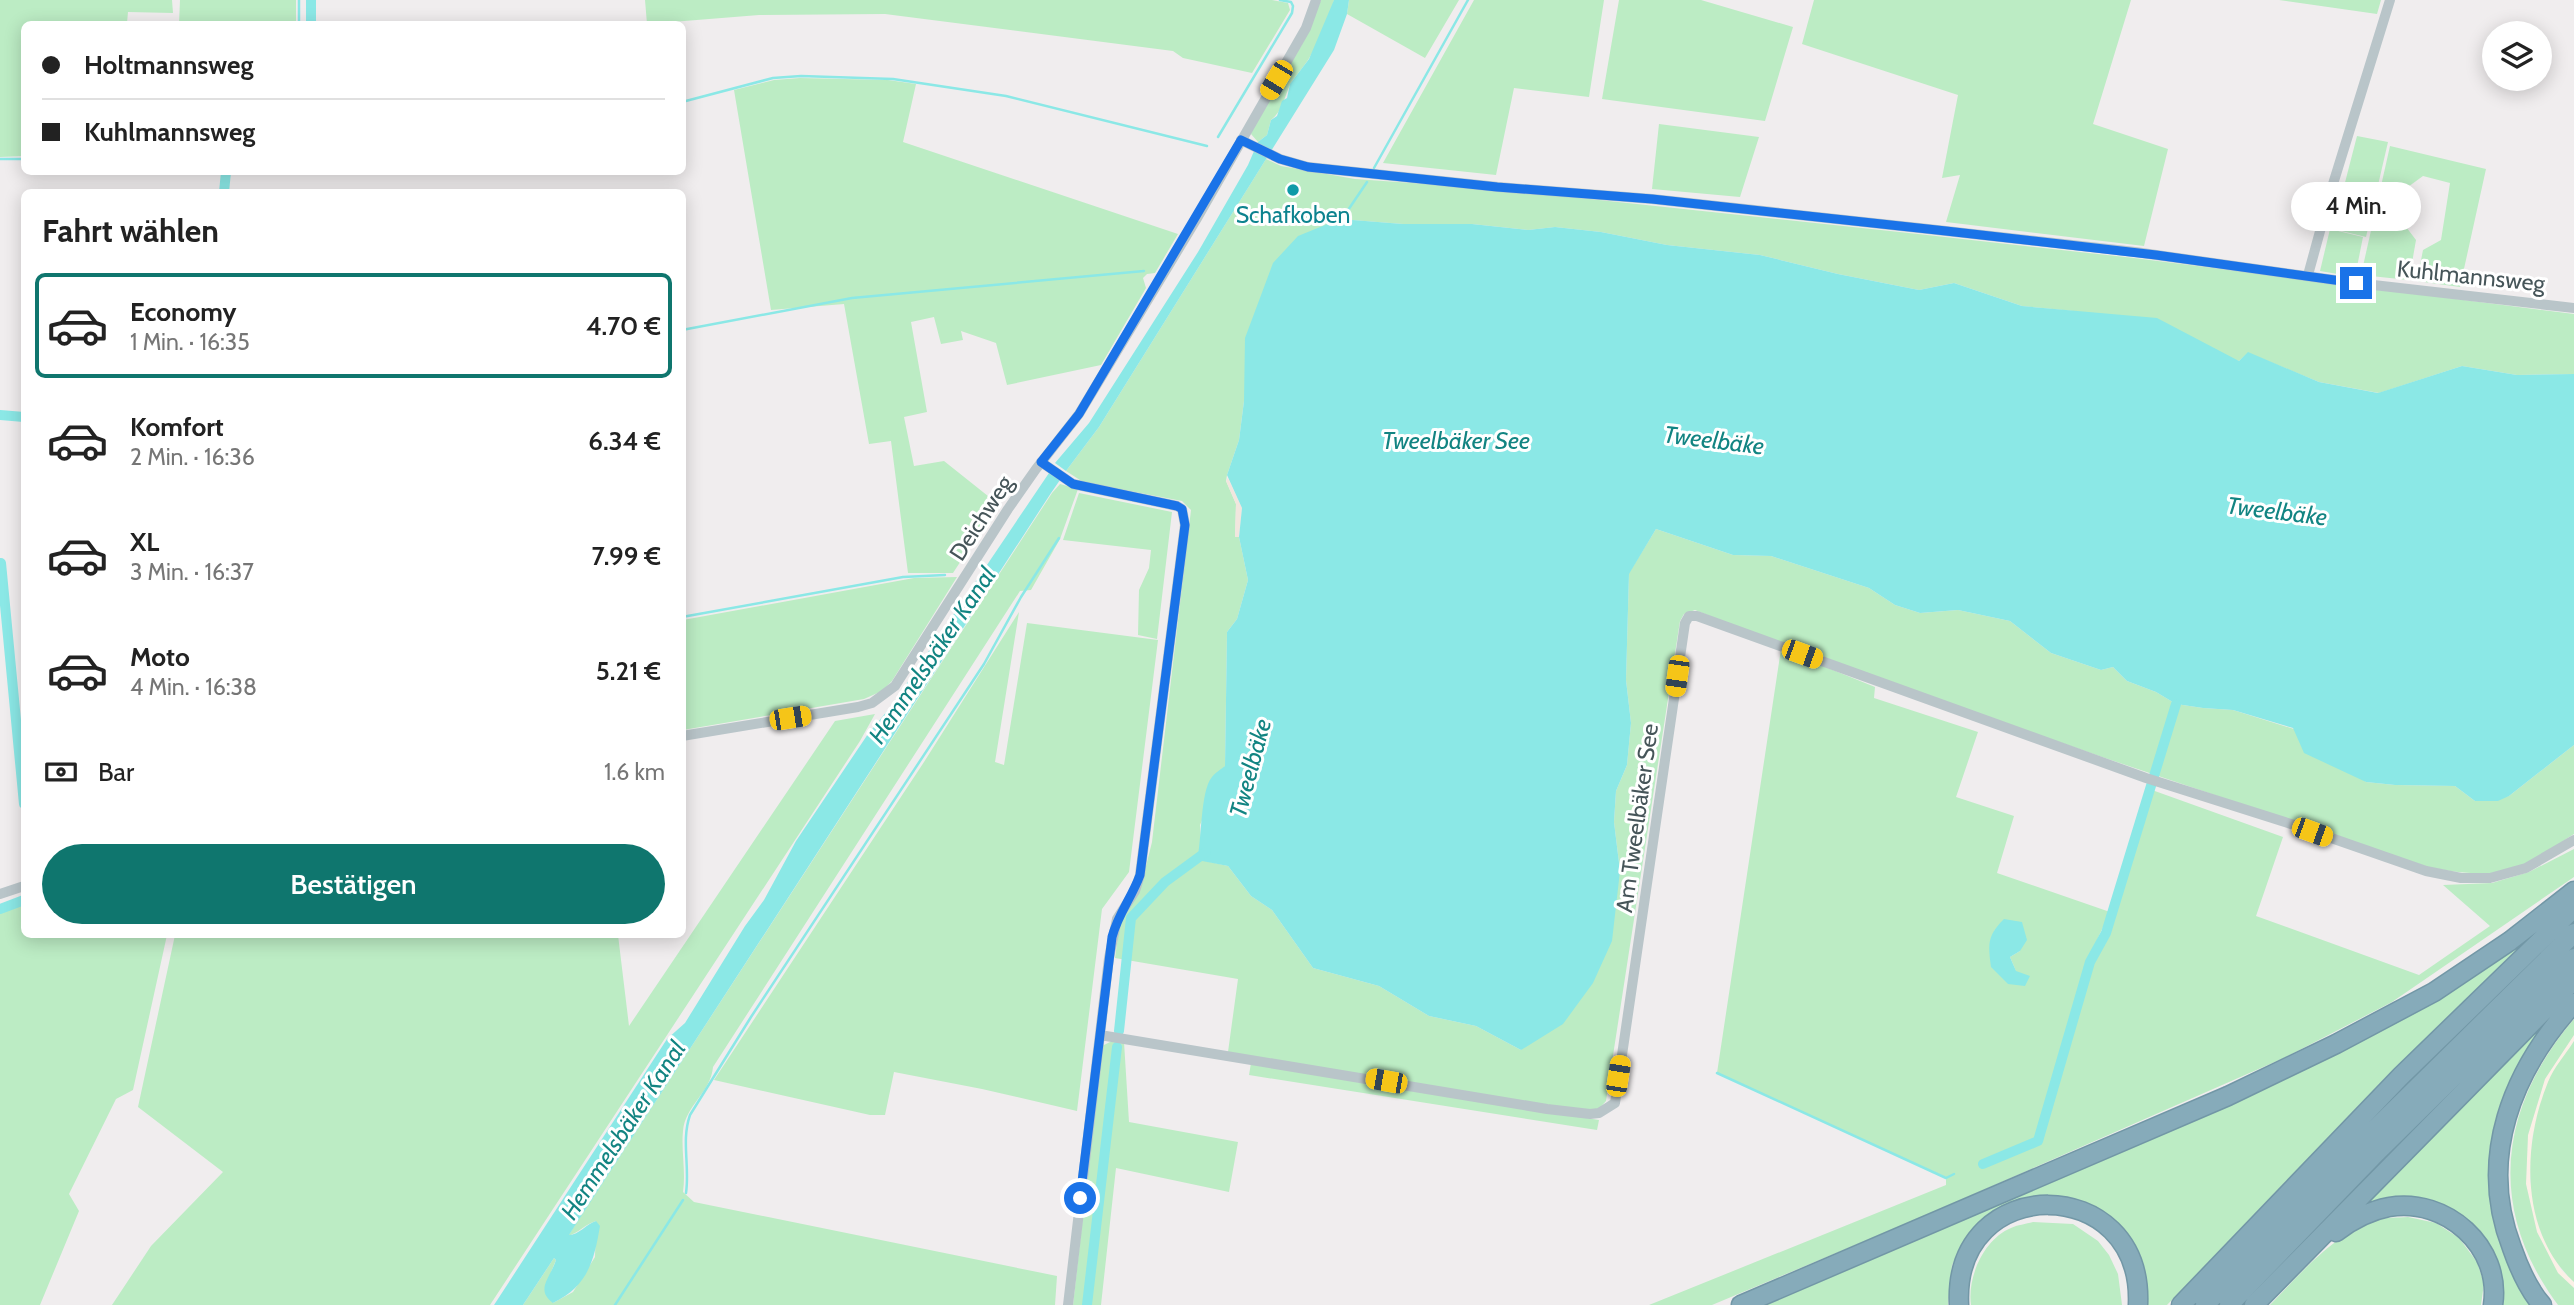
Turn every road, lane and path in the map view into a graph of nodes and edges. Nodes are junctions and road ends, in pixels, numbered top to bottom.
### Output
1 (1313, 0) edge
2 (2390, 0) edge
3 (1245, 142) junction
4 (2308, 275) junction
5 (2574, 307) edge
6 (1041, 462) junction
7 (686, 735) edge
8 (2574, 840) edge
9 (21, 887) edge
10 (2574, 891) edge
11 (0, 894) edge
12 (2574, 908) edge
13 (2574, 933) edge
14 (2574, 958) edge
15 (2574, 981) edge
16 (2574, 1003) edge
17 (1100, 1035) junction
18 (2277, 1280) junction
19 (1068, 1305) edge
20 (1741, 1305) edge
21 (1959, 1305) edge
22 (2138, 1305) edge
23 (2181, 1305) edge
24 (2205, 1305) edge
25 (2229, 1305) edge
26 (2254, 1305) edge
27 (2493, 1305) edge
28 (2542, 1305) edge

1 - 3 street, Deichweg
2 - 4 street
3 - 4 street, Kuhlmannsweg
3 - 6 street, Deichweg
4 - 5 street, Kuhlmannsweg
6 - 7 street, Deichweg
6 - 17 street
8 - 17 street, Am Tweelbäker See
9 - 11 street
10 - 20 highway
12 - 23 highway
13 - 24 highway
14 - 25 highway
15 - 18 highway
16 - 28 highway
17 - 19 street
18 - 26 highway
18 - 27 highway
21 - 22 highway

